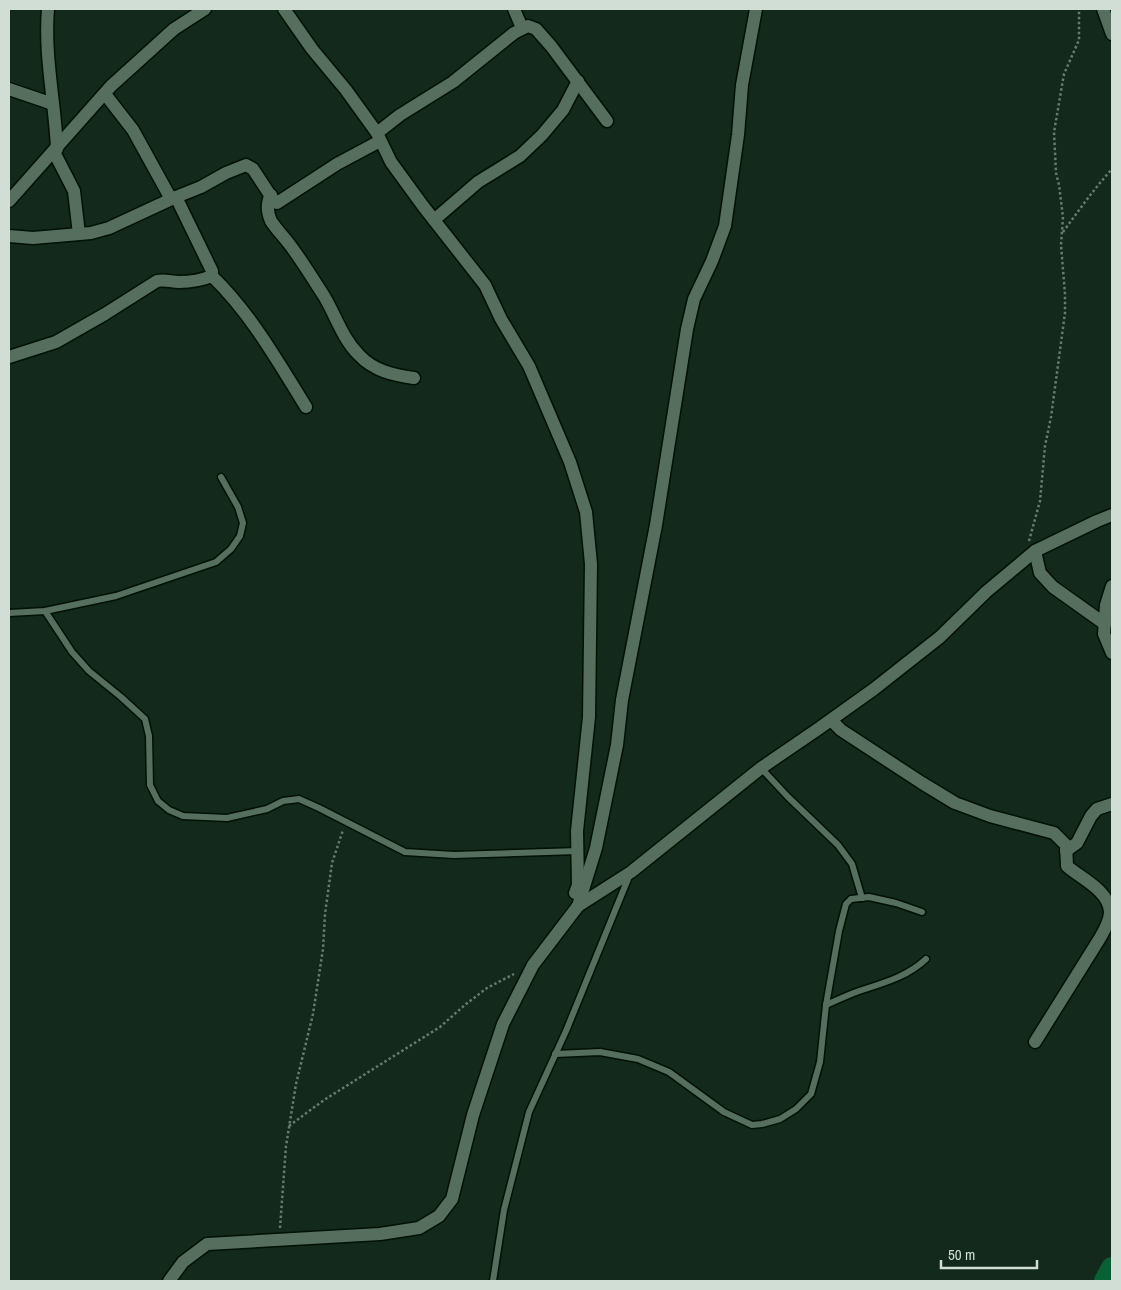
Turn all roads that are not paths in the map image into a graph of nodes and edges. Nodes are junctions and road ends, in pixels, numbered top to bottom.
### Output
1 (48, 9) edge
2 (205, 9) edge
3 (284, 9) edge
4 (514, 9) edge
5 (756, 9) edge
6 (1103, 9) edge
7 (522, 28) junction
8 (1112, 34) edge
9 (578, 81) junction
10 (9, 89) edge
11 (105, 94) junction
12 (53, 104) junction
13 (608, 121) dead end
14 (378, 137) junction
15 (55, 150) junction
16 (270, 195) junction
17 (174, 198) junction
18 (9, 201) edge
19 (434, 220) junction
20 (79, 234) junction
21 (9, 236) edge
22 (212, 276) junction
23 (9, 358) edge
24 (414, 378) dead end
25 (306, 407) dead end
26 (220, 477) dead end
27 (1112, 516) edge
28 (1031, 554) junction
29 (1112, 586) edge
30 (45, 611) junction
31 (9, 613) edge
32 (1105, 624) junction
33 (1112, 653) edge
34 (831, 720) junction
35 (761, 768) junction
36 (1112, 804) edge
37 (578, 851) junction
38 (1066, 851) junction
39 (631, 872) junction
40 (862, 898) junction
41 (578, 906) junction
42 (922, 912) dead end
43 (567, 920) junction
44 (926, 959) dead end
45 (826, 1005) junction
46 (1035, 1042) dead end
47 (555, 1054) junction
48 (169, 1281) edge
49 (493, 1281) edge

1 - 12 street
2 - 11 street
3 - 14 street
4 - 7 street
5 - 41 street
6 - 8 street
7 - 9 street
7 - 14 street
9 - 13 street
9 - 19 street
10 - 12 street
11 - 15 street
11 - 17 street
12 - 15 street
14 - 16 street
14 - 19 street
15 - 18 street
15 - 20 street
16 - 17 street
16 - 24 street
17 - 20 street
17 - 22 street
19 - 37 street
20 - 21 street
22 - 23 street
22 - 25 street
26 - 30 lane
27 - 28 street
28 - 32 street
28 - 34 street
29 - 32 street
30 - 31 lane
30 - 37 lane
32 - 33 street
34 - 35 street
34 - 38 street
35 - 39 street
35 - 40 lane
36 - 38 street
37 - 43 street
38 - 46 street
39 - 41 street
39 - 47 lane
40 - 42 lane
40 - 45 lane
41 - 43 street
43 - 48 street
44 - 45 lane
45 - 47 lane
47 - 49 lane

